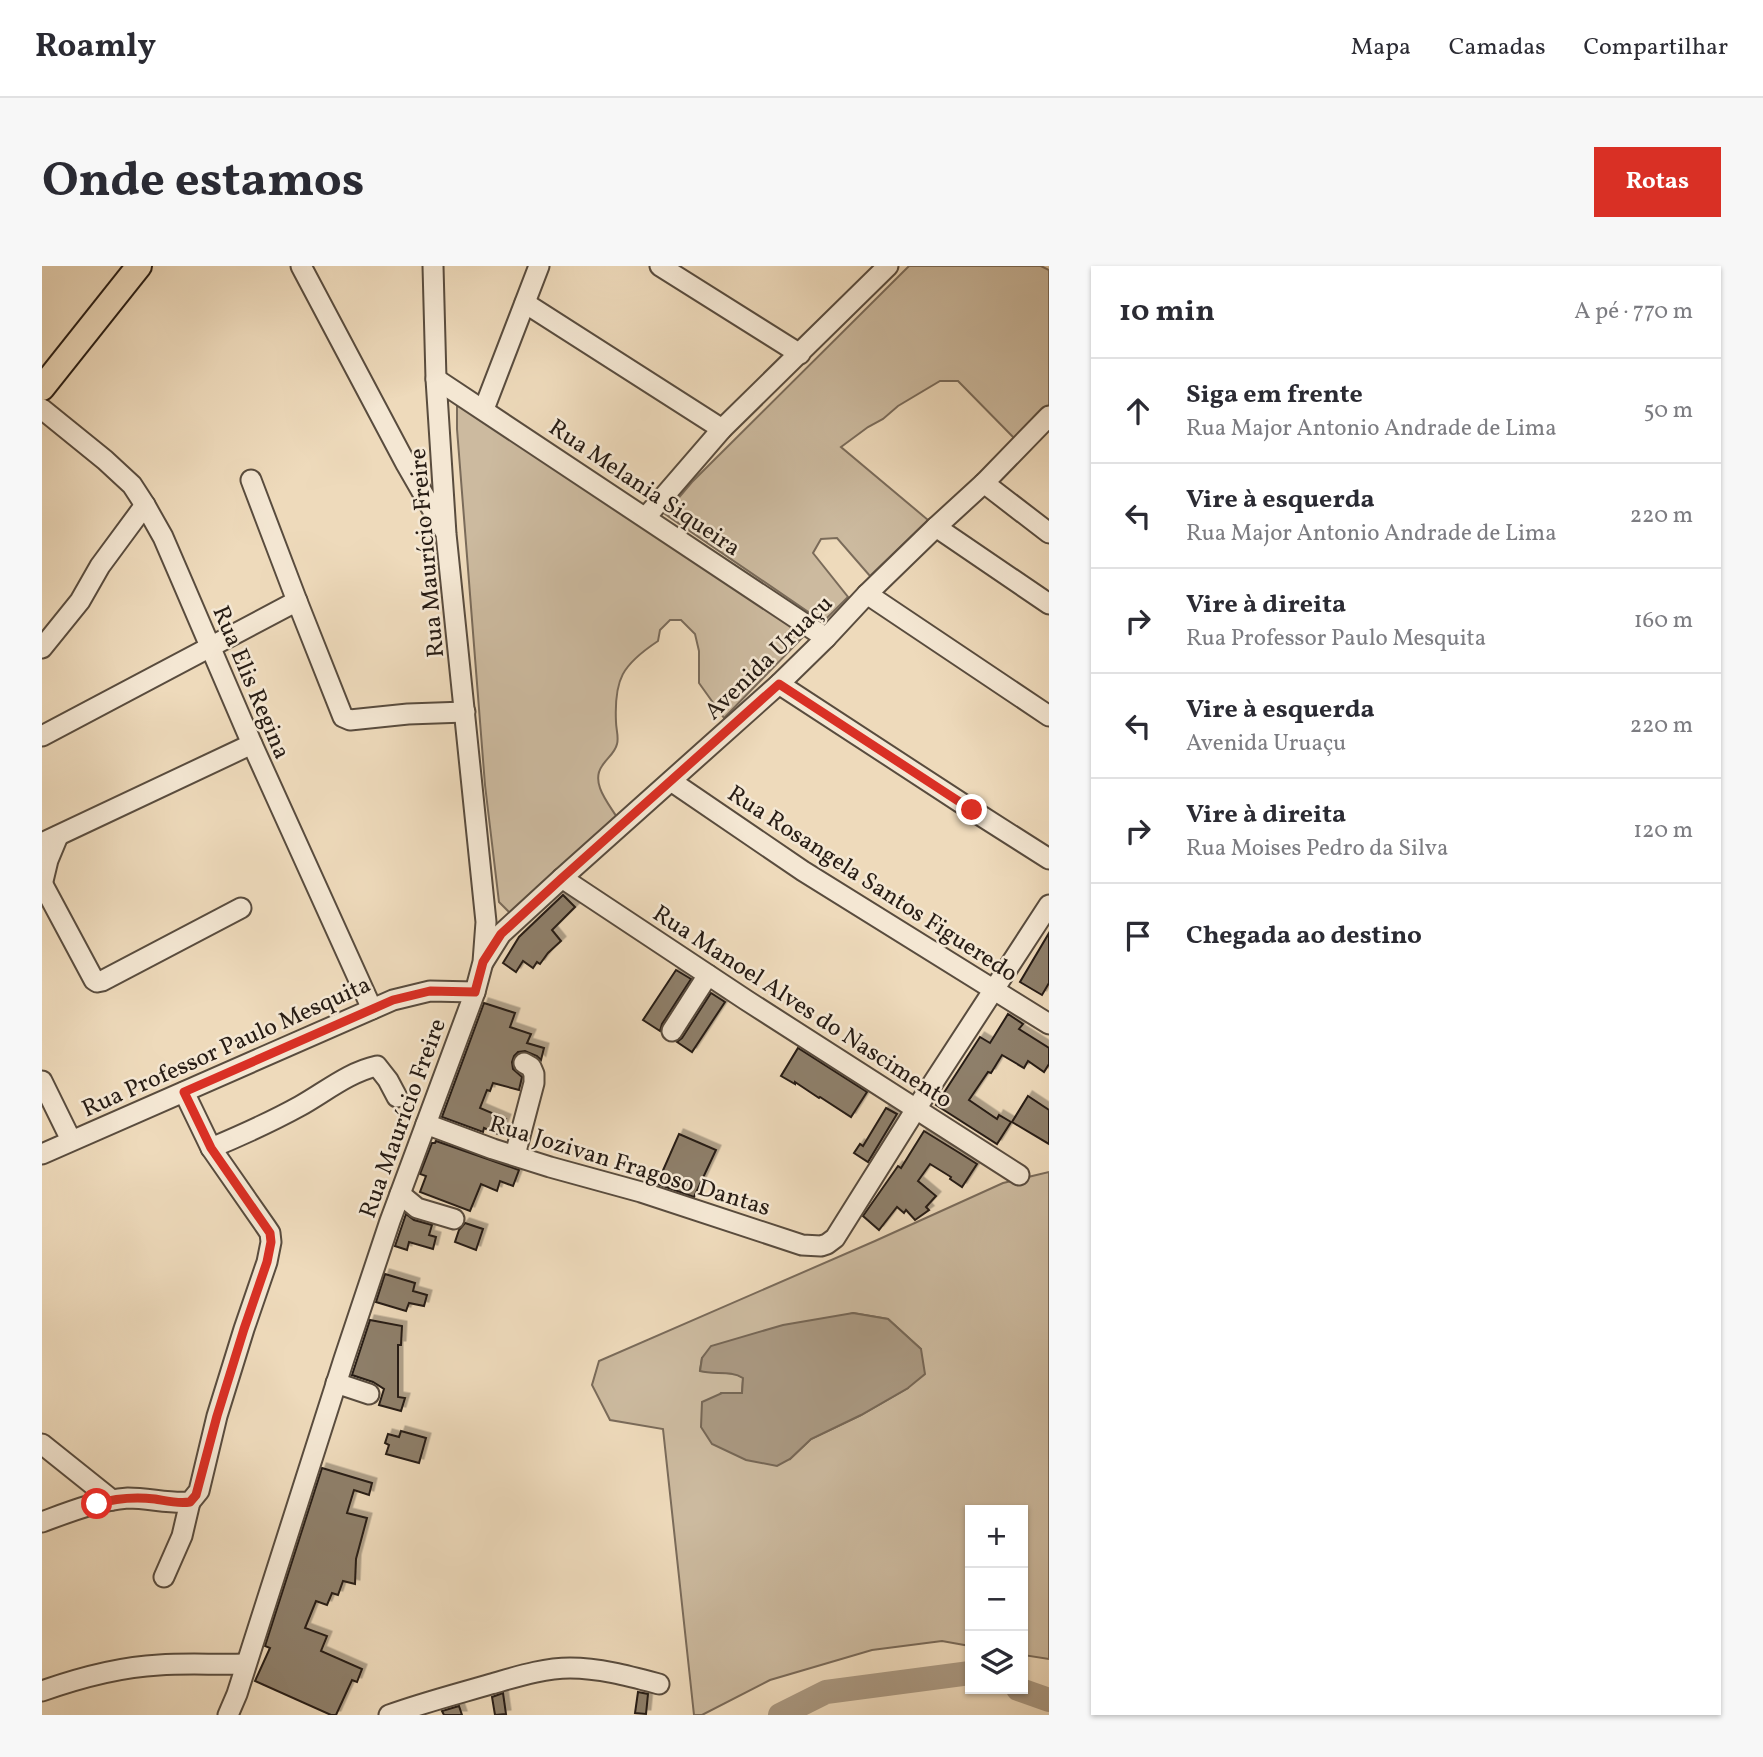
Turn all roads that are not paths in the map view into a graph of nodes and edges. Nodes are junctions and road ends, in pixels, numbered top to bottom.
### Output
1 (139, 266) edge
2 (301, 266) edge
3 (433, 266) edge
4 (539, 266) edge
5 (660, 266) edge
6 (888, 266) edge
7 (525, 303) junction
8 (800, 354) junction
9 (436, 379) junction
10 (42, 388) edge
11 (42, 409) edge
12 (484, 409) junction
13 (1049, 416) edge
14 (722, 429) junction
15 (251, 480) dead end
16 (984, 483) junction
17 (145, 505) junction
18 (646, 517) junction
19 (936, 527) junction
20 (1049, 533) edge
21 (446, 534) junction
22 (867, 594) junction
23 (297, 601) junction
24 (1049, 604) edge
25 (826, 638) junction
26 (42, 648) edge
27 (210, 649) junction
28 (779, 684) junction
29 (465, 712) junction
30 (1049, 716) edge
31 (42, 736) edge
32 (252, 744) junction
33 (671, 782) junction
34 (50, 839) edge
35 (1049, 859) edge
36 (562, 878) junction
37 (42, 884) edge
38 (1049, 905) edge
39 (484, 907) junction
40 (241, 908) dead end
41 (511, 925) junction
42 (483, 962) junction
43 (708, 975) junction
44 (995, 990) junction
45 (475, 992) junction
46 (372, 1009) junction
47 (1049, 1024) edge
48 (672, 1031) dead end
49 (524, 1063) dead end
50 (42, 1081) edge
51 (184, 1092) junction
52 (397, 1097) dead end
53 (916, 1109) junction
54 (426, 1124) junction
55 (71, 1140) junction
56 (211, 1148) junction
57 (42, 1154) edge
58 (514, 1155) junction
59 (1019, 1175) dead end
60 (400, 1194) junction
61 (454, 1219) dead end
62 (336, 1383) junction
63 (369, 1394) dead end
64 (42, 1444) edge
65 (112, 1500) junction
66 (190, 1502) junction
67 (42, 1522) edge
68 (164, 1577) dead end
69 (246, 1664) junction
70 (659, 1684) dead end
71 (42, 1690) edge
72 (233, 1713) edge
73 (388, 1715) edge

1 - 10 main road
2 - 21 street
3 - 9 street, Rua Maurício Freire
4 - 7 street
5 - 8 street
6 - 8 street
7 - 12 street
7 - 14 street
8 - 14 street
9 - 12 street, Rua Melania Siqueira
9 - 21 street, Rua Maurício Freire
11 - 17 street, Rua Elis Regina
12 - 18 street, Rua Melania Siqueira
13 - 16 street, Avenida Uruaçu
14 - 18 street
15 - 23 street
16 - 19 street, Avenida Uruaçu
16 - 20 street
17 - 26 street
17 - 27 street, Rua Elis Regina
18 - 25 street, Rua Melania Siqueira
19 - 22 street, Avenida Uruaçu
19 - 24 street
21 - 29 street, Rua Maurício Freire
22 - 25 street, Avenida Uruaçu
22 - 30 street
23 - 27 street
23 - 29 street
25 - 28 street, Avenida Uruaçu
27 - 31 street
27 - 32 street, Rua Elis Regina
28 - 33 street, Avenida Uruaçu
28 - 35 street
29 - 39 street, Rua Maurício Freire
32 - 34 street
32 - 46 street, Rua Elis Regina
33 - 36 street, Avenida Uruaçu
33 - 44 street, Rua Rosangela Santos Figueredo
34 - 37 street
36 - 41 street, Avenida Uruaçu
36 - 43 street, Rua Manoel Alves do Nascimento
37 - 40 street
38 - 44 street
39 - 41 street
39 - 42 street, Rua Maurício Freire
41 - 42 street, Avenida Uruaçu
42 - 45 street, Rua Maurício Freire
43 - 48 street
43 - 53 street, Rua Manoel Alves do Nascimento
44 - 47 street, Rua Rosangela Santos Figueredo
44 - 53 street
45 - 46 street, Rua Professor Paulo Mesquita
45 - 54 street, Rua Maurício Freire
46 - 51 street, Rua Professor Paulo Mesquita
49 - 58 street
50 - 55 street
51 - 55 street, Rua Professor Paulo Mesquita
51 - 56 street
52 - 56 street
53 - 58 street, Rua Jozivan Fragoso Dantas
53 - 59 street, Rua Manoel Alves do Nascimento
54 - 58 street, Rua Jozivan Fragoso Dantas
54 - 60 street, Rua Maurício Freire
55 - 57 street, Rua Professor Paulo Mesquita
56 - 66 street
60 - 61 street
60 - 62 street, Rua Maurício Freire
62 - 63 street
62 - 69 street, Rua Maurício Freire
64 - 65 street
65 - 66 street
65 - 67 street
66 - 68 street
69 - 71 street
69 - 72 street, Rua Maurício Freire
70 - 73 street

